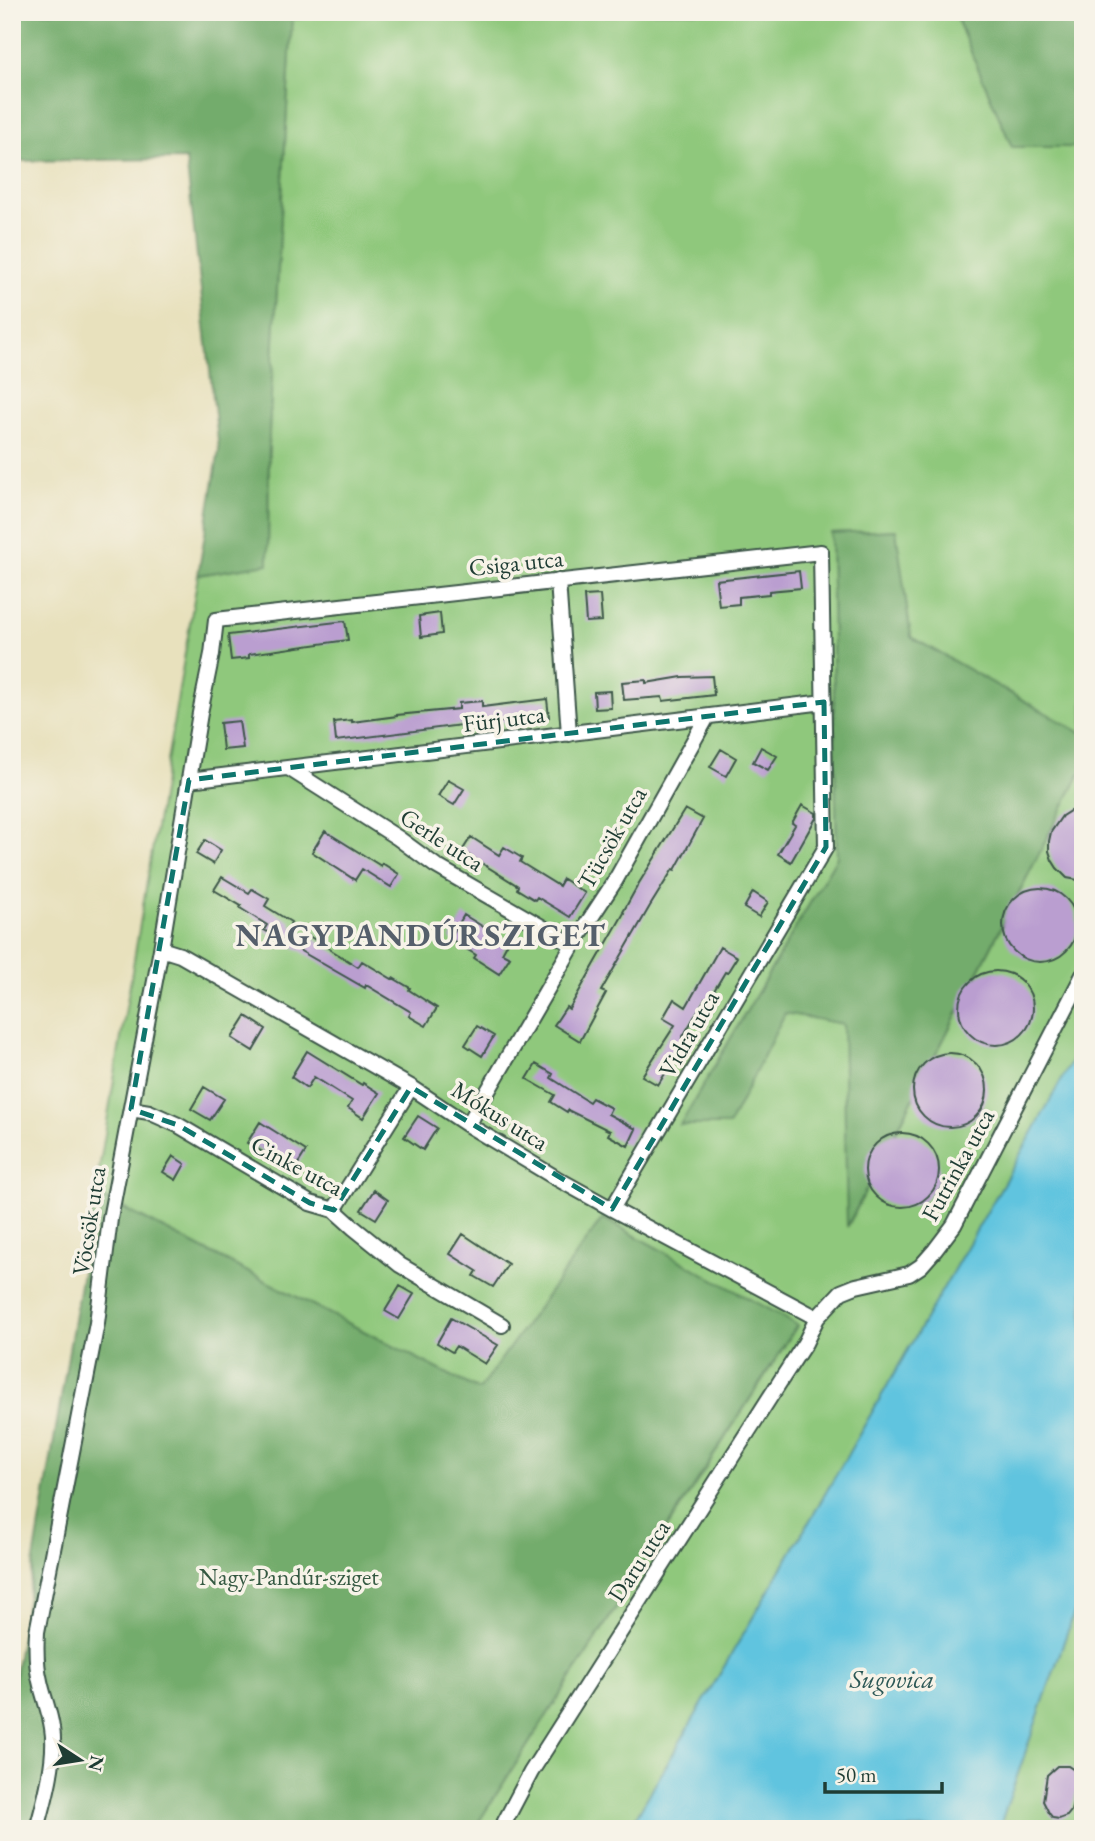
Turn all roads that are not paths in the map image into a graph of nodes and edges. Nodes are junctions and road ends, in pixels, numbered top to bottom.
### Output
1 (821, 552) joint
2 (558, 581) junction
3 (216, 620) joint
4 (824, 702) junction
5 (707, 717) junction
6 (569, 734) junction
7 (290, 769) junction
8 (189, 780) junction
9 (573, 945) junction
10 (161, 949) junction
11 (1083, 975) edge
12 (411, 1087) junction
13 (131, 1110) junction
14 (468, 1125) junction
15 (612, 1209) junction
16 (334, 1210) junction
17 (817, 1318) junction
18 (502, 1325) dead end
19 (37, 1829) edge
20 (501, 1829) edge

1 - 2 street, Csiga utca
1 - 4 street, Vidra utca
2 - 3 street, Csiga utca
2 - 6 street
3 - 8 street, Vöcsök utca
4 - 5 street, Fürj utca
4 - 15 street, Vidra utca
5 - 6 street, Fürj utca
5 - 9 street, Tücsök utca
6 - 7 street, Fürj utca
7 - 8 street, Fürj utca
7 - 9 street, Gerle utca
8 - 10 street, Vöcsök utca
9 - 14 street, Tücsök utca
10 - 12 street, Mókus utca
10 - 13 street, Vöcsök utca
11 - 17 street, Futrinka utca
12 - 14 street, Mókus utca
12 - 16 street
13 - 16 street, Cinke utca
13 - 19 street, Vöcsök utca
14 - 15 street, Mókus utca
15 - 17 street, Mókus utca
16 - 18 street, Cinke utca
17 - 20 street, Daru utca

